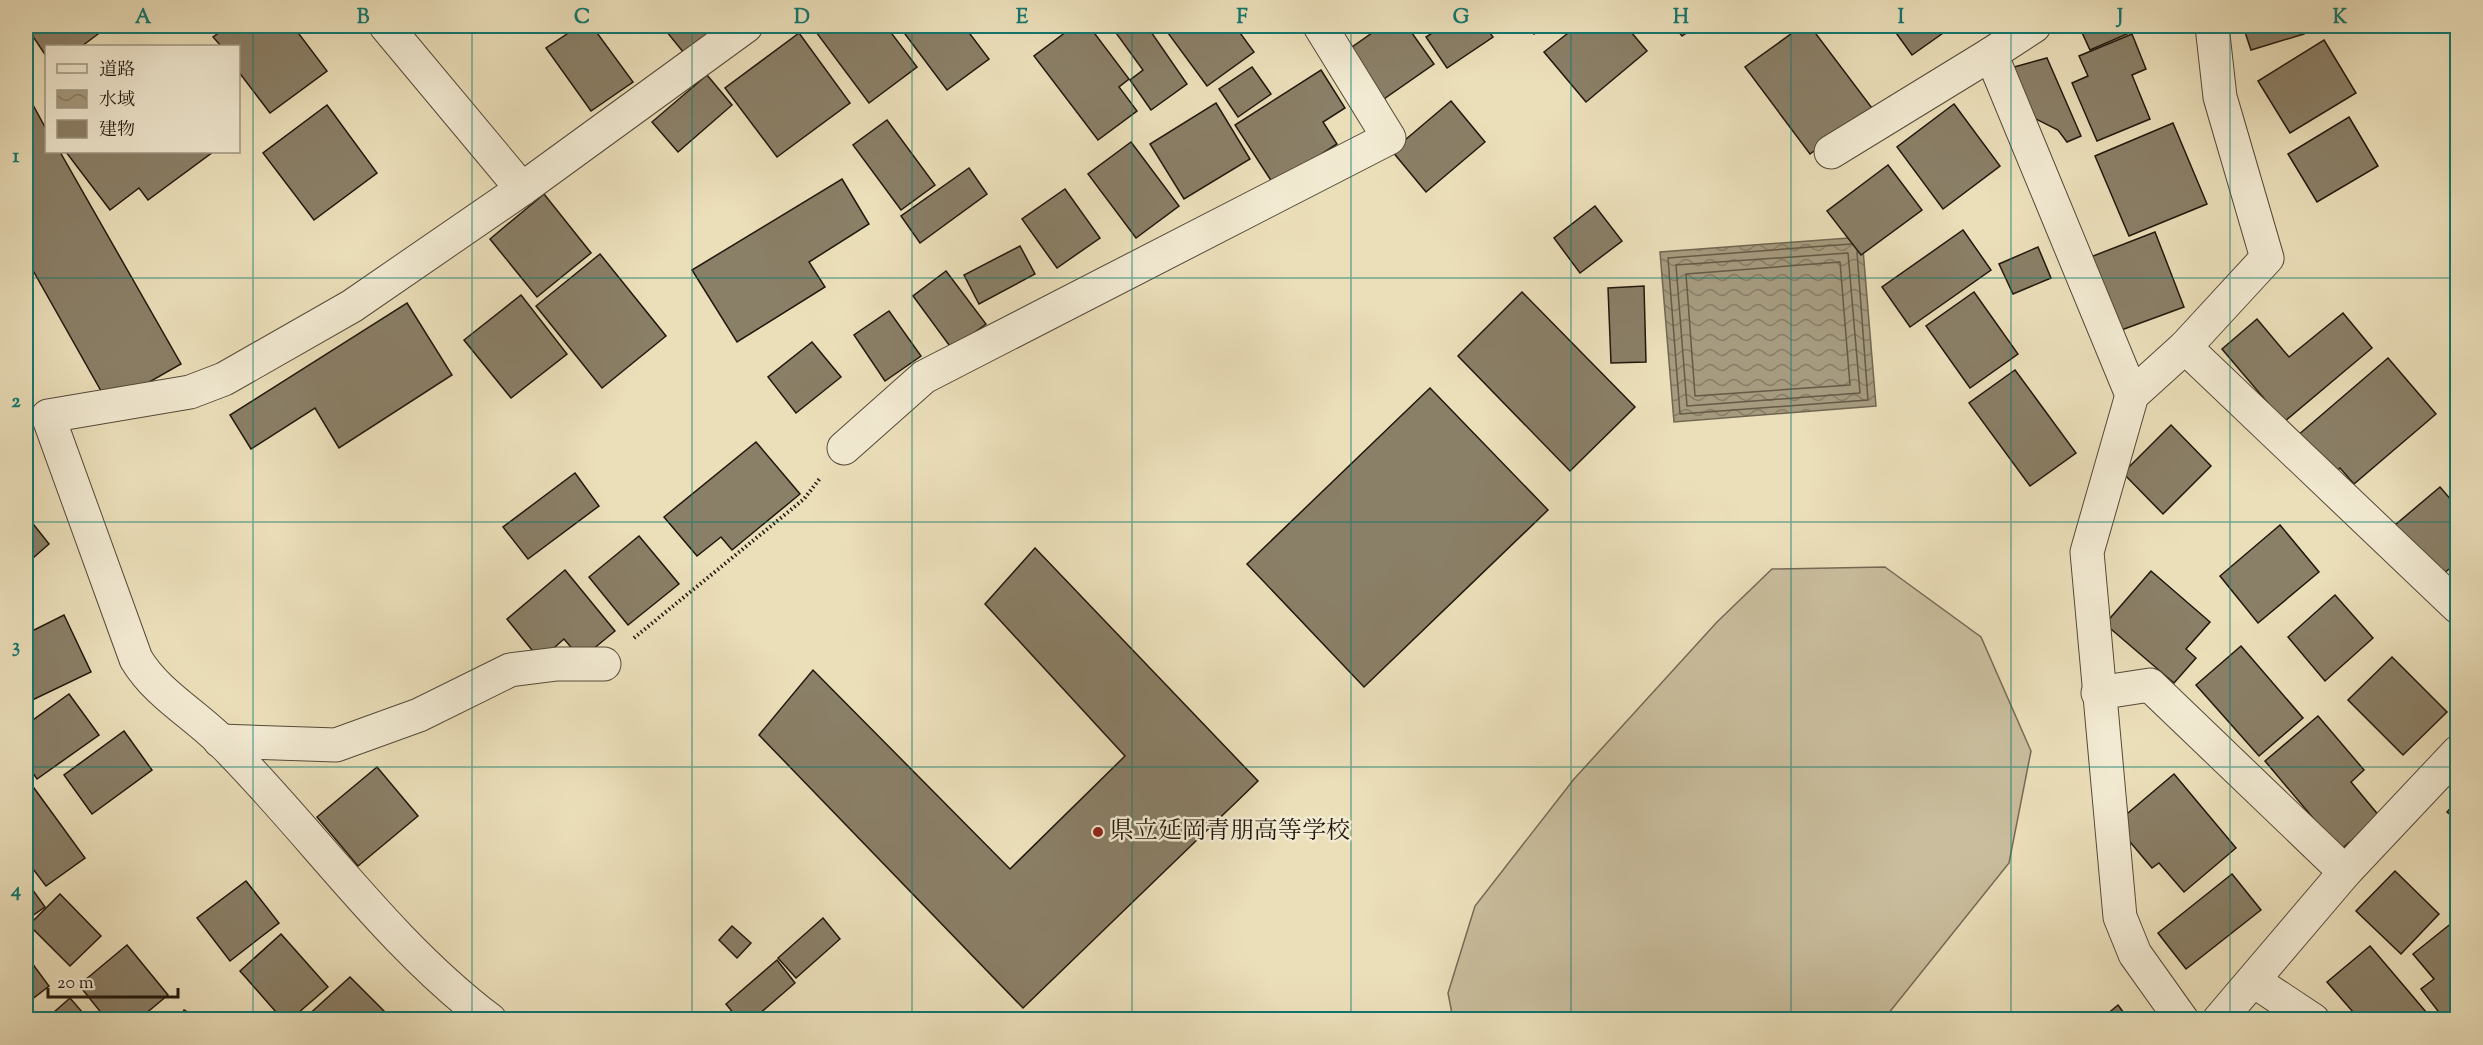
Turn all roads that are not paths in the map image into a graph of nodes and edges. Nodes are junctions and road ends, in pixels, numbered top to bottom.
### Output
1 (386, 26) edge
2 (746, 26) edge
3 (1320, 26) edge
4 (2034, 26) edge
5 (2212, 26) edge
6 (1991, 54) junction
7 (1831, 152) dead end
8 (522, 189) junction
9 (2185, 347) junction
10 (2132, 395) junction
11 (37, 418) edge
12 (844, 448) road end
13 (2457, 608) edge
14 (604, 664) road end
15 (2098, 693) junction
16 (220, 741) junction
17 (2457, 752) edge
18 (2345, 872) junction
19 (2254, 981) junction
20 (490, 1020) edge
21 (2182, 1020) edge
22 (2219, 1020) edge
23 (2313, 1020) edge

1 - 8 street
2 - 8 street
3 - 12 street
4 - 6 street
5 - 9 street
6 - 7 street
6 - 10 street
8 - 11 street
9 - 10 street
9 - 13 street
10 - 15 street
11 - 16 street
14 - 16 street
15 - 18 street
15 - 21 street
16 - 20 street
17 - 18 street
18 - 19 street
19 - 22 street
19 - 23 street

